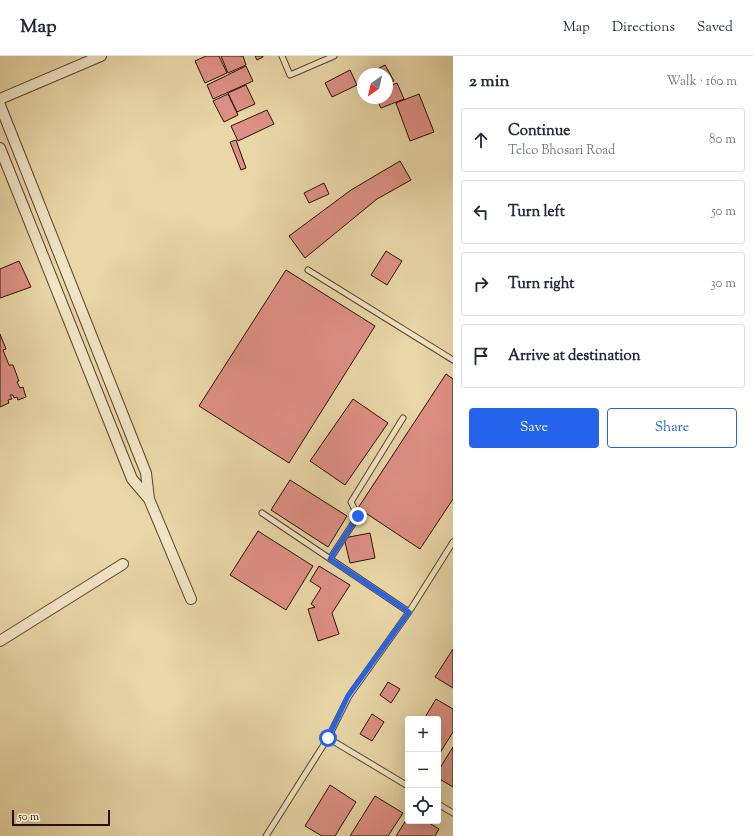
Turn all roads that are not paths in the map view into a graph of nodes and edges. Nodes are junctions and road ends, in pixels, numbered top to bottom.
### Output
1 (282, 56) edge
2 (334, 56) edge
3 (96, 57) edge
4 (0, 99) edge
5 (0, 105) edge
6 (0, 148) edge
7 (308, 270) dead end
8 (453, 360) edge
9 (403, 418) dead end
10 (149, 500) junction
11 (262, 513) dead end
12 (453, 542) edge
13 (330, 559) junction
14 (123, 564) dead end
15 (191, 598) dead end
16 (409, 612) junction
17 (0, 641) edge
18 (328, 738) junction
19 (405, 784) edge
20 (441, 806) edge
21 (453, 813) edge
22 (266, 836) edge

1 - 2 lane
3 - 4 street
5 - 10 street
6 - 10 street
7 - 8 lane
9 - 13 lane
10 - 15 street
11 - 13 lane
12 - 16 lane
13 - 16 lane
14 - 17 street
16 - 18 lane
18 - 19 lane
18 - 22 lane
20 - 21 lane

